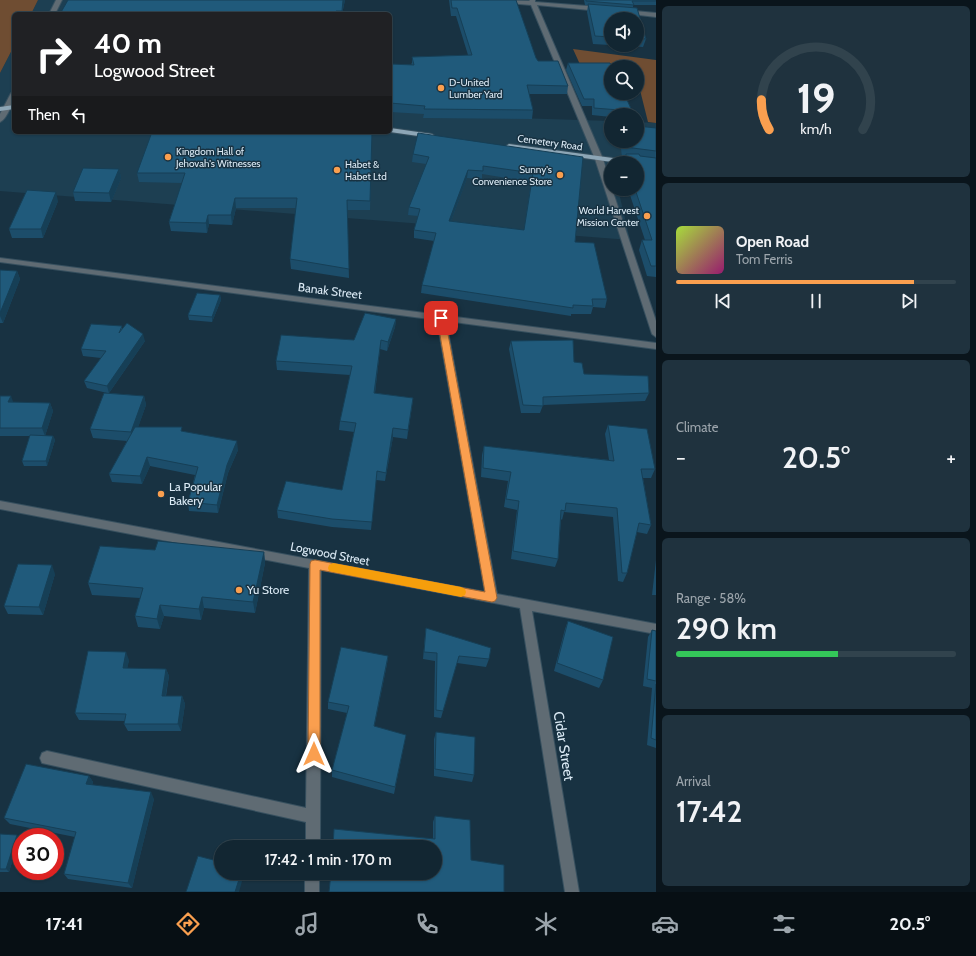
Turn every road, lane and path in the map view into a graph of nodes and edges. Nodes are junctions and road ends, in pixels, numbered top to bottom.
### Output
1 (59, 0) edge
2 (497, 0) edge
3 (533, 2) edge
4 (610, 10) edge
5 (618, 11) edge
6 (53, 12) edge
7 (656, 15) edge
8 (12, 97) edge
9 (7, 108) edge
10 (0, 120) edge
11 (392, 130) edge
12 (436, 136) edge
13 (498, 145) edge
14 (599, 159) junction
15 (604, 160) edge
16 (0, 260) edge
17 (441, 318) junction
18 (656, 334) edge
19 (656, 346) edge
20 (0, 505) edge
21 (315, 564) junction
22 (492, 598) junction
23 (525, 604) junction
24 (656, 629) edge
25 (47, 758) dead end
26 (314, 817) junction
27 (313, 840) edge
28 (312, 880) edge
29 (312, 892) edge
30 (572, 892) edge

1 - 6 street
2 - 3 street
3 - 4 street
3 - 14 street
5 - 7 street
8 - 9 street
9 - 10 street
11 - 12 main road
13 - 14 main road, Cemetery Road
14 - 15 main road, Cemetery Road
14 - 18 street
16 - 17 street, Banak Street
17 - 19 street, Banak Street
17 - 22 street
20 - 21 street, Logwood Street
21 - 22 street, Logwood Street
21 - 26 street
22 - 23 street, Logwood Street
23 - 24 street, Logwood Street
23 - 30 street, Cidar Street
25 - 26 street
26 - 27 street
28 - 29 street

